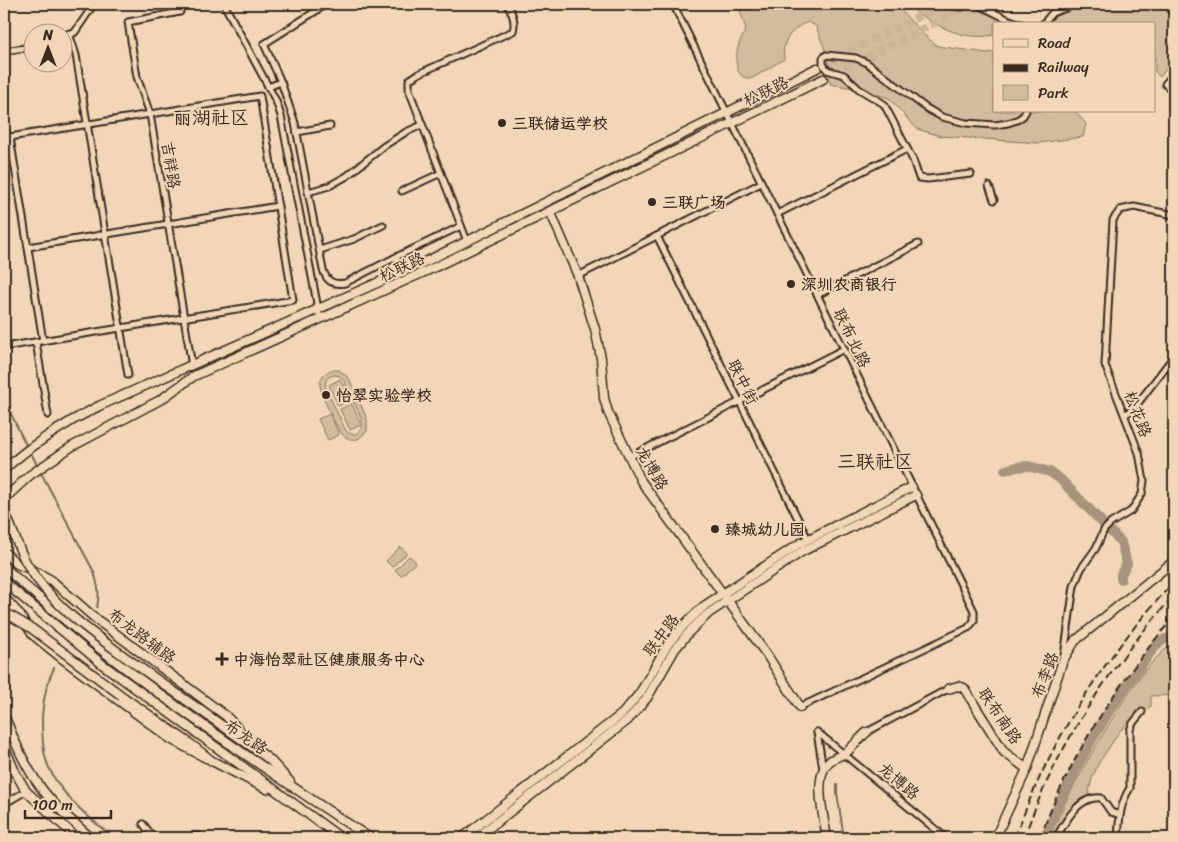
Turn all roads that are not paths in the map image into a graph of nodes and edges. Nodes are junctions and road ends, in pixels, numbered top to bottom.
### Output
1 (94, 4) edge
2 (224, 4) edge
3 (327, 4) edge
4 (507, 4) edge
5 (673, 4) edge
6 (946, 4) edge
7 (969, 4) edge
8 (977, 4) edge
9 (1077, 4) edge
10 (180, 12) dead end
11 (1015, 22) edge
12 (1045, 22) edge
13 (72, 33) edge
14 (72, 42) edge
15 (22, 49) edge
16 (4, 52) edge
17 (817, 68) tunnel mouth
18 (1174, 74) edge
19 (823, 79) tunnel mouth
20 (281, 82) junction
21 (268, 87) junction
22 (1174, 92) edge
23 (1026, 112) edge
24 (727, 113) junction
25 (150, 114) junction
26 (732, 123) junction
27 (87, 124) junction
28 (422, 125) junction
29 (330, 126) dead end
30 (4, 131) edge
31 (297, 132) junction
32 (10, 137) junction
33 (907, 148) junction
34 (441, 174) junction
35 (971, 174) dead end
36 (762, 183) junction
37 (989, 186) dead end
38 (402, 191) dead end
39 (308, 192) junction
40 (994, 200) dead end
41 (278, 206) junction
42 (550, 211) junction
43 (777, 214) junction
44 (1174, 215) edge
45 (168, 224) junction
46 (383, 226) dead end
47 (461, 226) junction
48 (104, 234) junction
49 (657, 236) junction
50 (467, 242) junction
51 (918, 244) dead end
52 (28, 247) junction
53 (320, 250) junction
54 (396, 257) junction
55 (402, 272) junction
56 (578, 276) junction
57 (817, 295) junction
58 (318, 310) junction
59 (184, 318) junction
60 (320, 319) junction
61 (120, 328) junction
62 (43, 341) junction
63 (36, 342) junction
64 (4, 347) edge
65 (844, 349) junction
66 (1174, 356) edge
67 (192, 366) junction
68 (128, 375) dead end
69 (739, 401) junction
70 (48, 415) dead end
71 (1125, 415) junction
72 (629, 457) junction
73 (4, 469) edge
74 (914, 491) junction
75 (4, 499) edge
76 (4, 511) edge
77 (808, 539) junction
78 (4, 552) edge
79 (1174, 560) edge
80 (4, 567) edge
81 (4, 582) edge
82 (4, 597) edge
83 (725, 597) junction
84 (4, 612) edge
85 (1063, 660) junction
86 (948, 689) joint
87 (800, 707) joint
88 (1142, 712) dead end
89 (4, 715) edge
90 (867, 732) joint
91 (5, 751) edge
92 (258, 751) junction
93 (845, 754) junction
94 (212, 761) junction
95 (823, 769) junction
96 (1027, 769) junction
97 (26, 791) junction
98 (300, 792) junction
99 (283, 797) junction
100 (4, 804) edge
101 (1120, 815) junction
102 (143, 824) dead end
103 (198, 836) dead end
104 (77, 838) edge
105 (91, 838) edge
106 (154, 838) edge
107 (187, 838) edge
108 (341, 838) edge
109 (370, 838) edge
110 (462, 838) edge
111 (476, 838) edge
112 (827, 838) edge
113 (946, 838) edge
114 (995, 838) edge
115 (1056, 838) edge
116 (1118, 838) edge

1 - 13 street
2 - 21 street
3 - 20 street
4 - 28 street
5 - 24 street, 联布北路
6 - 7 street
8 - 11 street
9 - 12 street
10 - 25 street, 吉祥路
14 - 27 street
15 - 16 street
17 - 24 street, 松联路
18 - 22 street
19 - 26 street, 松联路
20 - 21 street
20 - 31 street
21 - 58 street
23 - 33 street
24 - 26 street, 联布北路
24 - 50 street, 松联路
25 - 27 street
25 - 41 street
25 - 45 street, 吉祥路
26 - 36 street, 联布北路
26 - 42 street, 松联路
27 - 32 street
27 - 48 street
28 - 34 street
28 - 39 street
29 - 31 street
30 - 32 street
31 - 39 street
32 - 52 street
33 - 35 street
33 - 43 street
34 - 38 street
34 - 47 street
36 - 43 street, 联布北路
36 - 49 street
37 - 40 street
39 - 53 street
41 - 45 street
41 - 59 street
42 - 56 street, 龙博路
42 - 60 street, 松联路
43 - 57 street, 联布北路
44 - 71 street, 松花路
45 - 48 street
45 - 59 street, 吉祥路
46 - 53 street
47 - 50 street
47 - 54 street
48 - 52 street
48 - 61 street
49 - 56 street
49 - 69 street, 联中街
50 - 55 street, 松联路
51 - 57 street
52 - 62 street
53 - 54 street
54 - 55 street
55 - 58 street, 松联路
56 - 72 street, 龙博路
57 - 65 street, 联布北路
58 - 60 street
58 - 67 street, 松联路
59 - 61 street
59 - 67 street, 吉祥路
60 - 75 street, 松联路
61 - 62 street
61 - 68 street
62 - 63 street
63 - 64 street
63 - 70 street
65 - 69 street
65 - 74 street, 联布北路
66 - 71 street
67 - 73 street, 松联路
69 - 72 street
69 - 77 street, 联中街
71 - 85 street, 松花路
72 - 83 street, 龙博路
74 - 77 street, 联中路
74 - 83 street, 联中路
74 - 87 street, 联布北路
76 - 92 street, bridge
77 - 83 street, 联中路
78 - 92 street, 布龙路辅路
79 - 85 street, 布李路
80 - 98 street, 布龙路
81 - 99 street, 布龙路
82 - 94 street
83 - 87 street, 龙博路
83 - 110 street, 联中路
83 - 111 street, 联中路
84 - 94 street, bridge
85 - 96 street, 布李路
86 - 90 street
86 - 96 street, 联布南路
88 - 101 street
89 - 105 street
90 - 93 street
91 - 97 street
92 - 98 street
93 - 95 street
93 - 95 street, 龙博路
93 - 113 street, 龙博路
94 - 99 street
95 - 112 street
96 - 114 street, 布李路
97 - 100 street
97 - 104 street
98 - 109 street, 布龙路
99 - 108 street, 布龙路
101 - 115 street
101 - 116 street
102 - 106 street
103 - 107 street

